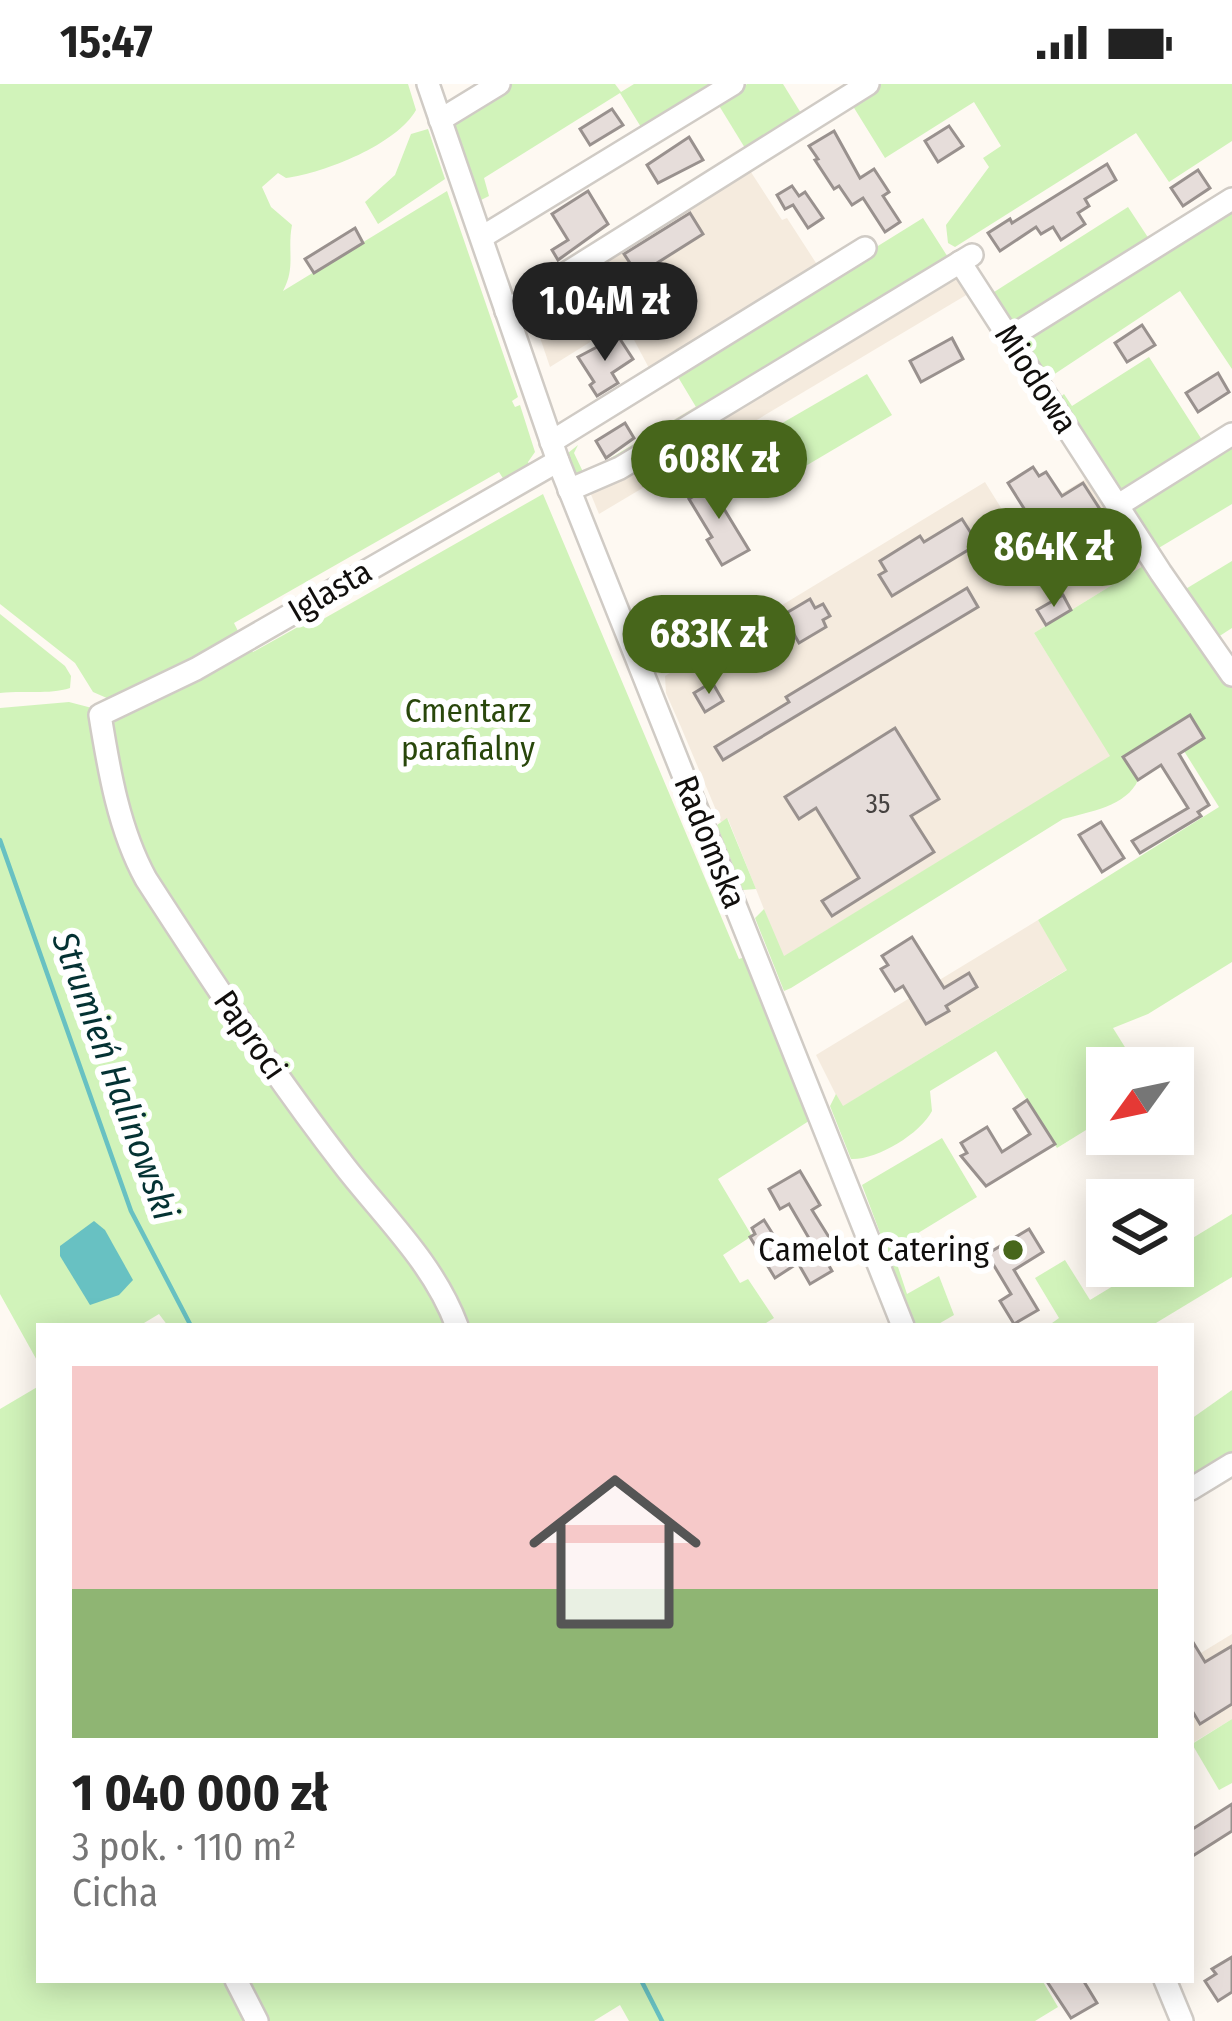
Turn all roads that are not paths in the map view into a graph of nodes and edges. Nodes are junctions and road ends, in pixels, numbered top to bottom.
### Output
1 (428, 84) edge
2 (500, 84) edge
3 (733, 84) edge
4 (868, 84) edge
5 (440, 120) junction
6 (1232, 199) edge
7 (482, 237) junction
8 (866, 248) dead end
9 (506, 310) junction
10 (1009, 338) junction
11 (1232, 434) edge
12 (554, 452) junction
13 (569, 490) junction
14 (1117, 506) junction
15 (1232, 675) edge
16 (100, 716) joint
17 (456, 1323) edge
18 (902, 1323) edge
19 (1232, 1464) edge
20 (1194, 1488) edge
21 (238, 1983) edge
22 (1166, 1983) edge
23 (257, 2021) edge
24 (1181, 2021) edge

1 - 5 street, Radomska
2 - 5 street
3 - 7 street
4 - 9 street
5 - 7 street, Radomska
6 - 10 street
7 - 9 street, Radomska
8 - 12 street, Iglasta
9 - 12 street, Radomska
10 - 13 street, Miodowa
10 - 14 street, Miodowa
11 - 14 street
12 - 13 street, Radomska
12 - 16 street, Iglasta
13 - 18 street, Radomska
14 - 15 street, Miodowa
16 - 17 street, Paproci
19 - 20 street
21 - 23 street
22 - 24 street

